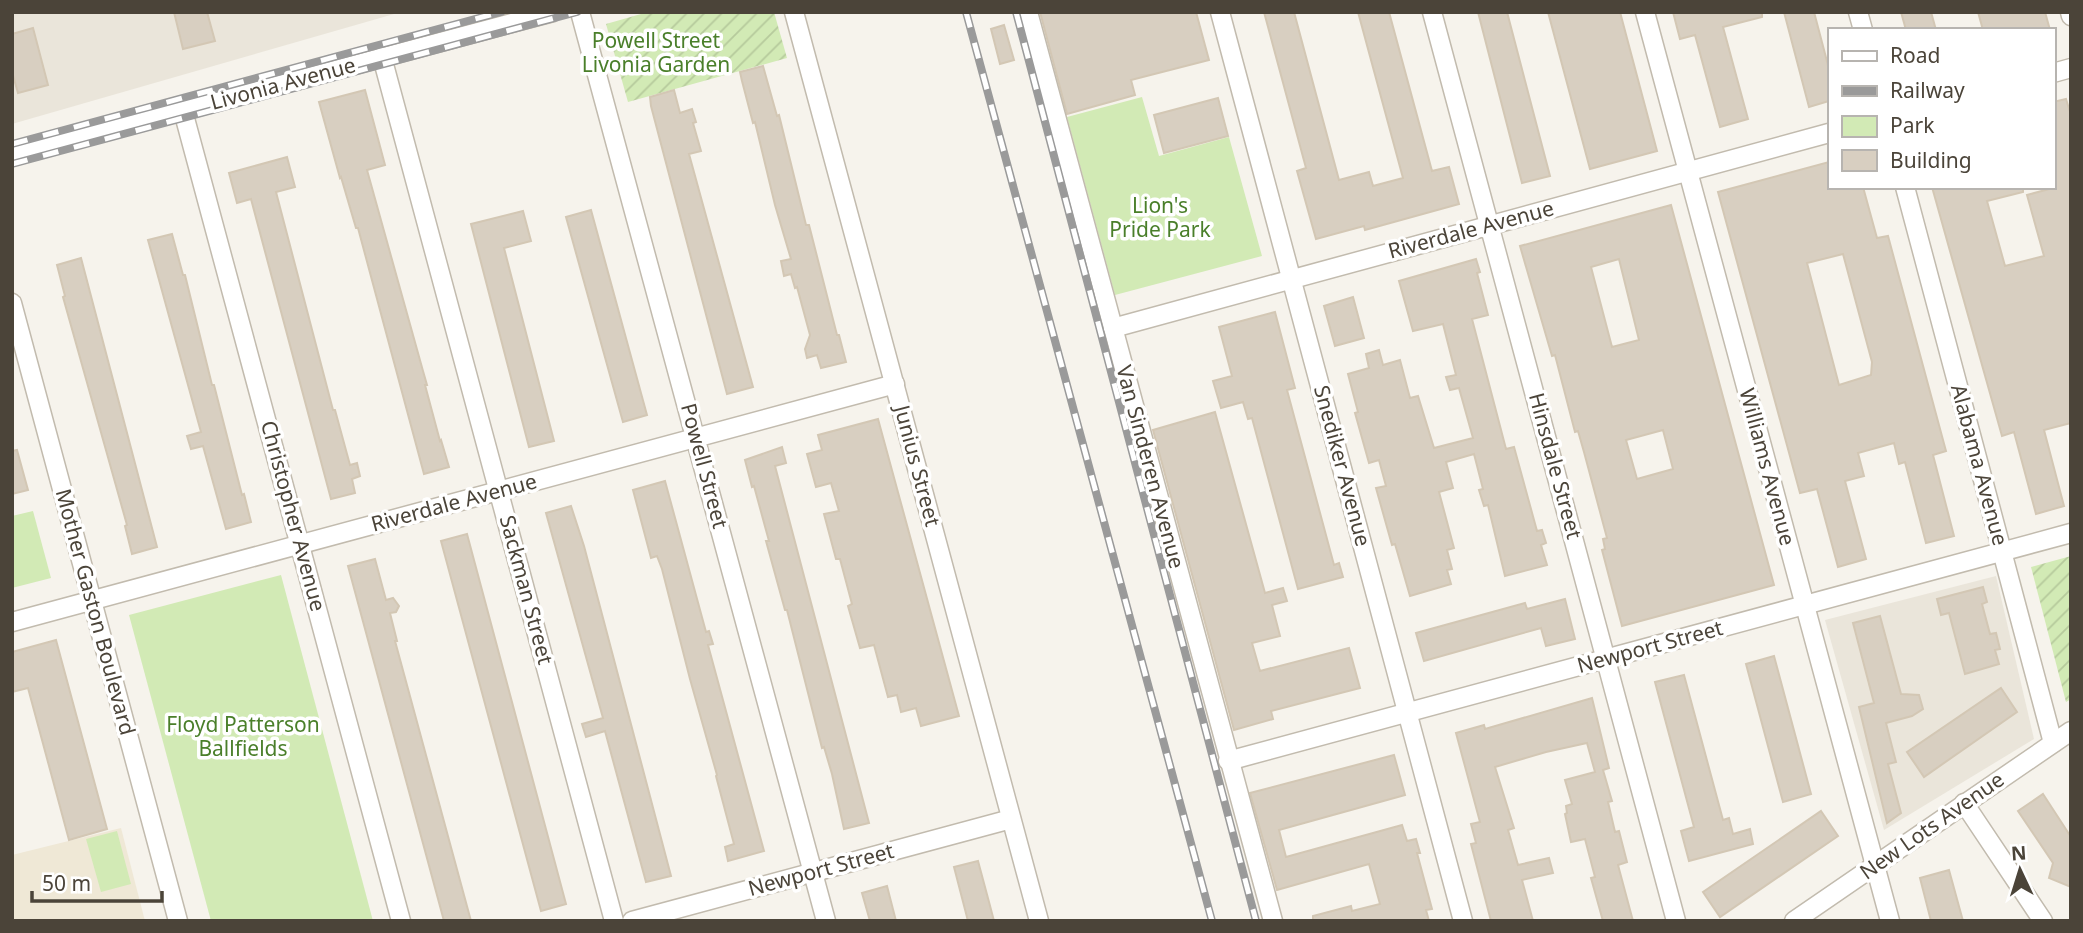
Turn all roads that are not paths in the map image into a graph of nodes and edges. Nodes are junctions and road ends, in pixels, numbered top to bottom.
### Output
1 (553, 12) edge
2 (580, 12) edge
3 (794, 12) edge
4 (1028, 12) edge
5 (1220, 12) edge
6 (1432, 12) edge
7 (1645, 12) edge
8 (383, 57) junction
9 (183, 111) junction
10 (1828, 133) edge
11 (12, 156) edge
12 (1688, 171) junction
13 (1906, 189) edge
14 (1490, 225) junction
15 (1291, 278) junction
16 (12, 303) edge
17 (1112, 328) junction
18 (895, 384) junction
19 (697, 438) junction
20 (499, 491) junction
21 (2071, 533) edge
22 (300, 544) junction
23 (2003, 552) junction
24 (92, 601) junction
25 (1805, 606) junction
26 (12, 622) edge
27 (1606, 659) junction
28 (1408, 712) junction
29 (2071, 731) edge
30 (2053, 743) junction
31 (1228, 761) junction
32 (1964, 803) junction
33 (1011, 819) junction
34 (1874, 865) junction
35 (813, 872) junction
36 (178, 921) edge
37 (401, 921) edge
38 (614, 921) edge
39 (632, 921) edge
40 (826, 921) edge
41 (1039, 921) edge
42 (1273, 921) edge
43 (1463, 921) edge
44 (1676, 921) edge
45 (1794, 921) edge
46 (1890, 921) edge
47 (2042, 921) edge

1 - 8 street, Livonia Avenue
2 - 19 street, Powell Street
3 - 18 street, Junius Street
4 - 17 street, Van Sinderen Avenue
5 - 15 street, Snediker Avenue
6 - 14 street, Hinsdale Street
7 - 12 street, Williams Avenue
8 - 9 street, Livonia Avenue
8 - 20 street, Sackman Street
9 - 11 street, Livonia Avenue
9 - 22 street, Christopher Avenue
10 - 12 street, Riverdale Avenue
12 - 14 street, Riverdale Avenue
12 - 25 street, Williams Avenue
13 - 23 street, Alabama Avenue
14 - 15 street, Riverdale Avenue
14 - 27 street, Hinsdale Street
15 - 17 street, Riverdale Avenue
15 - 28 street, Snediker Avenue
16 - 24 street, Mother Gaston Boulevard
17 - 31 street, Van Sinderen Avenue
18 - 19 street, Riverdale Avenue
18 - 33 street, Junius Street
19 - 20 street, Riverdale Avenue
19 - 35 street, Powell Street
20 - 22 street, Riverdale Avenue
20 - 38 street, Sackman Street
21 - 23 street, Newport Street
22 - 24 street, Riverdale Avenue
22 - 37 street, Christopher Avenue
23 - 25 street, Newport Street
23 - 30 street, Alabama Avenue
24 - 26 street, Riverdale Avenue
24 - 36 street, Mother Gaston Boulevard
25 - 27 street, Newport Street
25 - 34 street, Williams Avenue
27 - 28 street, Newport Street
27 - 44 street, Hinsdale Street
28 - 31 street, Newport Street
28 - 43 street, Snediker Avenue
29 - 30 street, New Lots Avenue
30 - 32 street, New Lots Avenue
31 - 42 street, Van Sinderen Avenue
32 - 34 street, New Lots Avenue
32 - 47 street
33 - 35 street, Newport Street
33 - 41 street, Junius Street
34 - 45 street, New Lots Avenue
34 - 46 street, Williams Avenue
35 - 39 street, Newport Street
35 - 40 street, Powell Street

